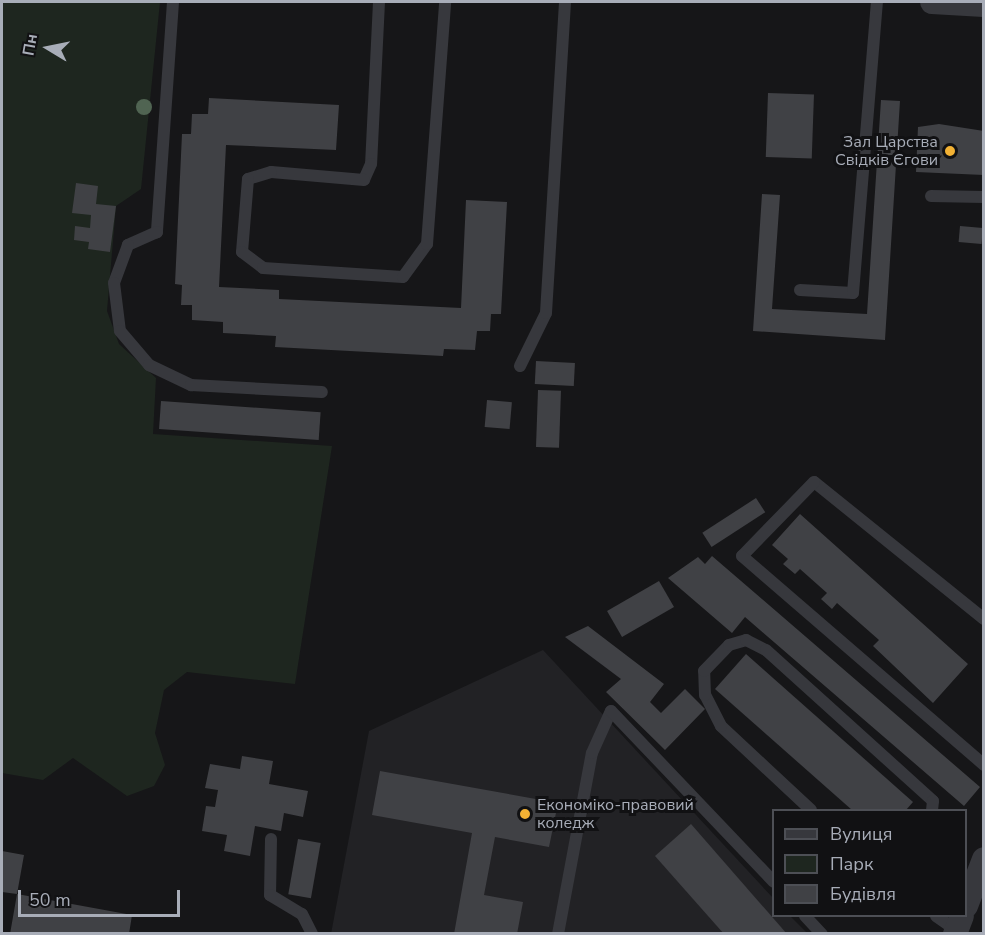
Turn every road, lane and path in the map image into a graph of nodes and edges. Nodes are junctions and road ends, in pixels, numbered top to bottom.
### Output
1 (173, 2) edge
2 (379, 2) edge
3 (445, 2) edge
4 (565, 2) edge
5 (877, 2) edge
6 (932, 2) edge
7 (984, 4) edge
8 (931, 196) dead end
9 (984, 197) edge
10 (800, 291) dead end
11 (520, 366) dead end
12 (322, 392) dead end
13 (984, 620) edge
14 (984, 765) edge
15 (810, 809) edge
16 (932, 809) edge
17 (271, 839) dead end
18 (984, 859) edge
19 (772, 880) edge
20 (967, 903) edge
21 (807, 917) edge
22 (940, 917) edge
23 (958, 926) edge
24 (312, 933) edge
25 (558, 933) edge
26 (822, 933) edge

1 - 12 lane
2 - 3 lane
4 - 11 lane
5 - 10 lane
6 - 7 street
8 - 9 lane
13 - 14 lane
15 - 16 lane
17 - 24 lane
18 - 20 street
19 - 25 lane
21 - 26 lane
22 - 23 lane

